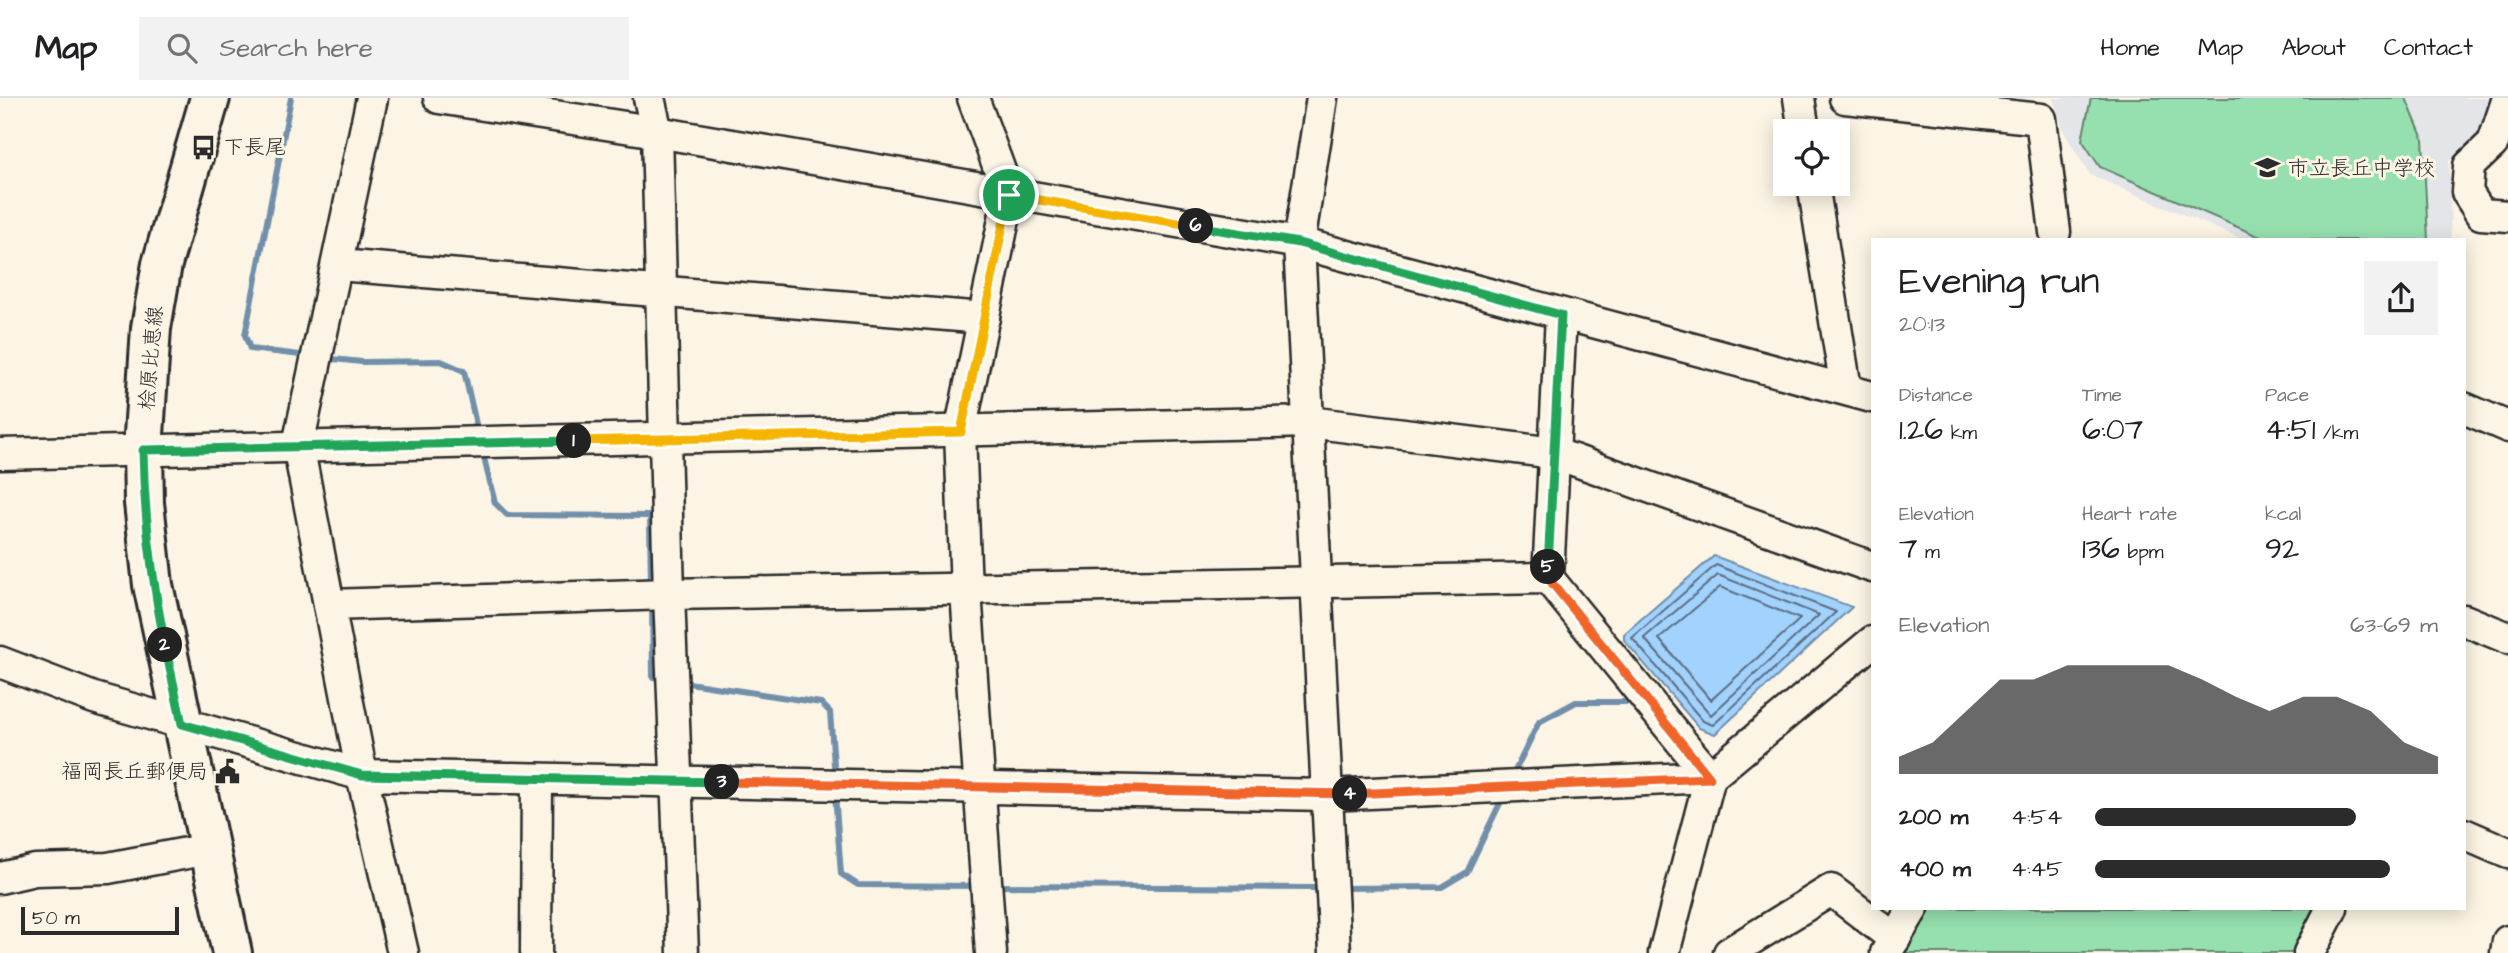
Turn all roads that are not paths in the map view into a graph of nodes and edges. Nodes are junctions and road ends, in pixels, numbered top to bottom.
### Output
1 (210, 98) edge
2 (372, 98) edge
3 (439, 98) edge
4 (649, 98) edge
5 (974, 98) edge
6 (1322, 98) edge
7 (1798, 98) edge
8 (1845, 98) edge
9 (2508, 98) edge
10 (2039, 109) edge
11 (1802, 119) edge
12 (657, 132) junction
13 (2500, 144) edge
14 (1009, 195) junction
15 (1816, 196) edge
16 (2508, 216) edge
17 (2061, 237) edge
18 (1299, 243) junction
19 (338, 265) junction
20 (662, 291) junction
21 (1561, 315) junction
22 (984, 318) junction
23 (1859, 393) edge
24 (2466, 409) edge
25 (1309, 422) junction
26 (2508, 427) edge
27 (961, 432) junction
28 (666, 439) junction
29 (298, 445) junction
30 (143, 450) junction
31 (1554, 453) junction
32 (0, 454) edge
33 (1871, 567) edge
34 (1548, 578) junction
35 (1317, 583) junction
36 (966, 591) junction
37 (669, 594) junction
38 (329, 605) junction
39 (2466, 621) edge
40 (2508, 638) edge
41 (1871, 643) edge
42 (0, 662) edge
43 (182, 724) junction
44 (362, 775) junction
45 (1710, 778) junction
46 (537, 779) junction
47 (678, 781) junction
48 (980, 788) junction
49 (1328, 794) junction
50 (2466, 835) edge
51 (208, 849) junction
52 (2508, 853) edge
53 (0, 878) edge
54 (1912, 910) edge
55 (2331, 910) edge
56 (2508, 941) edge
57 (1891, 946) edge
58 (232, 953) edge
59 (403, 953) edge
60 (536, 953) edge
61 (683, 953) edge
62 (991, 953) edge
63 (1335, 953) edge
64 (1664, 953) edge
65 (1729, 953) edge
66 (2309, 953) edge
67 (2506, 953) edge

1 - 30 main road, 桧原比恵線
2 - 19 street
3 - 12 street
4 - 12 street
5 - 14 street
6 - 18 street
7 - 11 street
8 - 10 street
9 - 13 street
10 - 17 street
12 - 14 street
12 - 20 street
13 - 16 street
14 - 18 street
14 - 22 street
15 - 23 street
18 - 21 street
18 - 25 street
19 - 20 street
19 - 29 street
20 - 22 street
20 - 28 street
21 - 23 street
21 - 31 street
22 - 27 street
24 - 26 street
25 - 27 street
25 - 31 street
25 - 35 street
27 - 28 street
27 - 36 street
28 - 29 street
28 - 37 street
29 - 30 street
29 - 38 street
30 - 32 street
30 - 43 main road, 桧原比恵線
31 - 33 street
31 - 34 street
34 - 35 street
34 - 45 street
35 - 36 street
35 - 49 street
36 - 37 street
36 - 48 street
37 - 38 street
37 - 47 street
38 - 44 street
39 - 40 street
41 - 45 street
42 - 43 street
43 - 44 street
43 - 51 main road, 桧原比恵線
44 - 46 street
44 - 59 street
45 - 49 street
45 - 64 street
46 - 47 street
46 - 60 street
47 - 48 street
47 - 61 street
48 - 49 street
48 - 62 street
49 - 63 street
50 - 52 street
51 - 53 street
51 - 58 main road, 桧原比恵線
54 - 57 street
55 - 66 street
56 - 67 street
57 - 65 street

